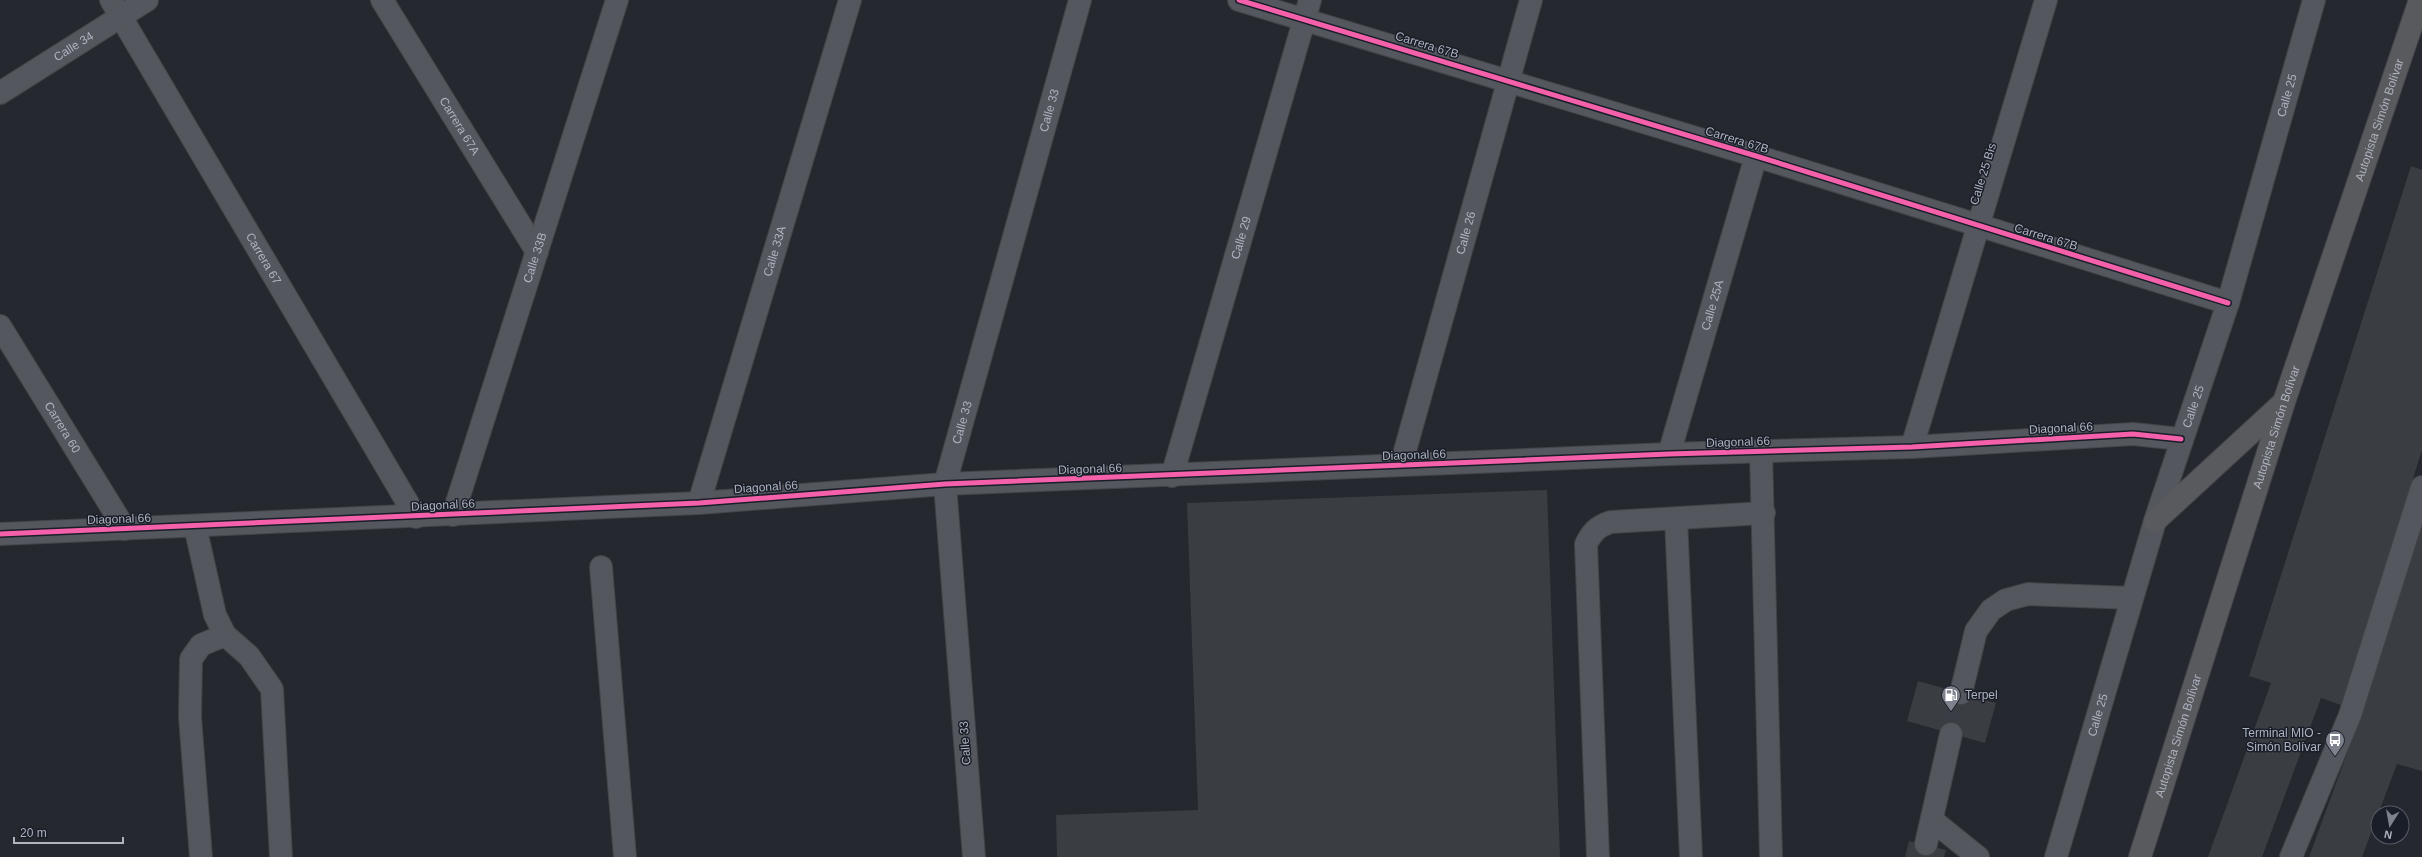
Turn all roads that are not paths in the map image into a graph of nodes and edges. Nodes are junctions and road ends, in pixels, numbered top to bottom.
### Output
1 (147, 0) edge
2 (382, 0) edge
3 (617, 0) edge
4 (850, 0) edge
5 (1080, 0) edge
6 (1239, 0) edge
7 (1531, 0) edge
8 (2046, 0) edge
9 (2314, 0) edge
10 (2420, 0) edge
11 (116, 8) edge
12 (1307, 9) edge
13 (1508, 80) junction
14 (0, 93) edge
15 (1756, 156) junction
16 (1978, 226) junction
17 (537, 252) junction
18 (2228, 303) junction
19 (0, 326) edge
20 (2284, 402) junction
21 (2181, 439) junction
22 (1912, 447) junction
23 (1762, 451) junction
24 (1669, 454) junction
25 (1401, 465) junction
26 (1172, 476) junction
27 (945, 484) junction
28 (2422, 487) edge
29 (699, 502) junction
30 (1764, 513) junction
31 (453, 515) junction
32 (416, 517) junction
33 (1676, 519) junction
34 (2155, 521) junction
35 (194, 526) junction
36 (125, 529) junction
37 (0, 534) edge
38 (601, 567) dead end
39 (2132, 598) junction
40 (225, 634) junction
41 (1961, 693) tunnel mouth
42 (1951, 734) tunnel mouth
43 (1932, 820) junction
44 (1926, 844) dead end
45 (201, 857) edge
46 (281, 857) edge
47 (625, 857) edge
48 (974, 857) edge
49 (1598, 857) edge
50 (1690, 857) edge
51 (1771, 857) edge
52 (1978, 857) edge
53 (2056, 857) edge
54 (2140, 857) edge
55 (2291, 857) edge

1 - 11 street, Calle 34
2 - 17 street, Carrera 67A
3 - 17 street, Calle 33B
4 - 29 street, Calle 33A
5 - 27 street, Calle 33
6 - 12 street, Carrera 67B
7 - 13 street, Calle 26
8 - 16 street, Calle 25 Bis
9 - 18 street, Calle 25
10 - 20 highway, Autopista Simón Bolívar
11 - 14 street, Calle 34
11 - 32 street, Carrera 67
12 - 13 street, Carrera 67B
12 - 26 street, Calle 29
13 - 15 street, Carrera 67B
13 - 25 street, Calle 26
15 - 16 street, Carrera 67B
15 - 24 street, Calle 25A
16 - 18 street, Carrera 67B
16 - 22 street, Calle 25 Bis
17 - 31 street, Calle 33B
18 - 21 street, Calle 25
19 - 36 street, Carrera 60
20 - 34 highway
20 - 54 highway, Autopista Simón Bolívar
21 - 22 street, Diagonal 66
21 - 34 street, Calle 25
22 - 23 street, Diagonal 66
23 - 24 street, Diagonal 66
23 - 30 street
24 - 25 street, Diagonal 66
25 - 26 street, Diagonal 66
26 - 27 street, Diagonal 66
27 - 29 street, Diagonal 66
27 - 48 street, Calle 33
28 - 55 street
29 - 31 street, Diagonal 66
30 - 33 street
30 - 51 street
31 - 32 street, Diagonal 66
32 - 35 street, Diagonal 66
33 - 49 street
33 - 50 street
34 - 39 street, Calle 25
35 - 36 street, Diagonal 66
35 - 40 street
36 - 37 street, Diagonal 66
38 - 47 street
39 - 41 street
39 - 53 street, Calle 25
40 - 45 street
40 - 46 street
42 - 43 street
43 - 44 street
43 - 52 street

